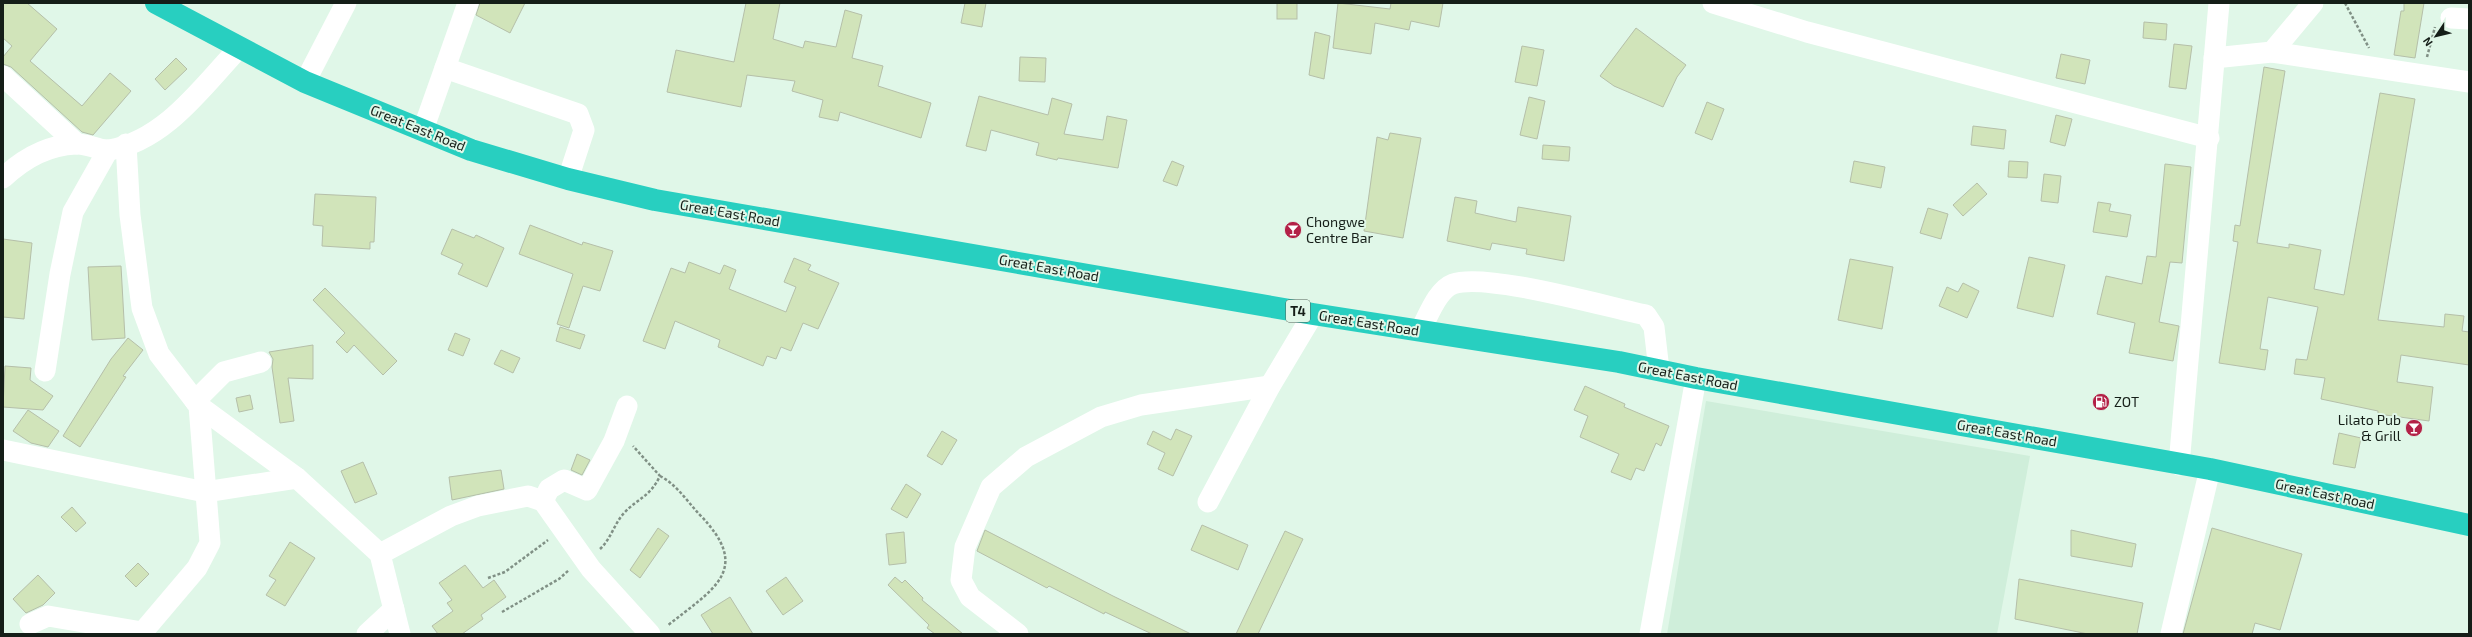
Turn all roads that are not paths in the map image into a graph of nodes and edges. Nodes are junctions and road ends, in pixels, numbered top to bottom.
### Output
1 (156, 3) edge
2 (346, 3) edge
3 (468, 3) edge
4 (1713, 3) edge
5 (2219, 3) edge
6 (2313, 3) edge
7 (240, 48) junction
8 (2272, 52) junction
9 (2214, 58) junction
10 (445, 68) junction
11 (3, 76) edge
12 (305, 82) junction
13 (2469, 82) edge
14 (423, 130) junction
15 (2208, 138) junction
16 (77, 144) junction
17 (117, 147) junction
18 (8, 168) edge
19 (568, 178) junction
20 (1313, 314) junction
21 (1420, 331) junction
22 (261, 362) dead end
23 (1659, 370) junction
24 (45, 371) dead end
25 (1696, 378) junction
26 (1270, 386) junction
27 (197, 403) junction
28 (627, 406) dead end
29 (3, 450) edge
30 (2179, 465) junction
31 (2210, 469) junction
32 (297, 478) junction
33 (206, 492) junction
34 (543, 501) junction
35 (1208, 502) dead end
36 (2469, 525) edge
37 (380, 554) junction
38 (394, 609) junction
39 (30, 624) dead end
40 (656, 632) edge
41 (142, 633) edge
42 (367, 634) edge
43 (400, 634) edge
44 (1018, 634) edge
45 (1650, 634) edge
46 (2171, 634) edge

1 - 7 highway, Great East Road / T4
2 - 12 street
3 - 10 street
4 - 15 street
5 - 9 street
6 - 8 street
7 - 12 highway, Great East Road / T4
7 - 17 street
8 - 9 street
8 - 13 street
9 - 15 street
10 - 14 street
10 - 19 street
11 - 16 street
12 - 14 highway, Great East Road / T4
14 - 19 highway, Great East Road / T4
15 - 30 street
16 - 17 street
16 - 18 street
17 - 24 street
17 - 27 street
19 - 20 highway, Great East Road / T4
20 - 21 highway, Great East Road / T4
20 - 26 street
21 - 23 highway, Great East Road / T4
21 - 23 street
22 - 27 street
23 - 25 highway, Great East Road / T4
25 - 30 highway, Great East Road / T4
25 - 45 street
26 - 35 street
26 - 44 street
27 - 32 street
27 - 33 street
28 - 34 street
29 - 33 street
30 - 31 highway, Great East Road / T4
31 - 36 highway, Great East Road / T4
31 - 46 street
32 - 33 street
32 - 37 street
33 - 41 street
34 - 37 street
34 - 40 street
37 - 38 street
38 - 42 street
38 - 43 street
39 - 41 street

